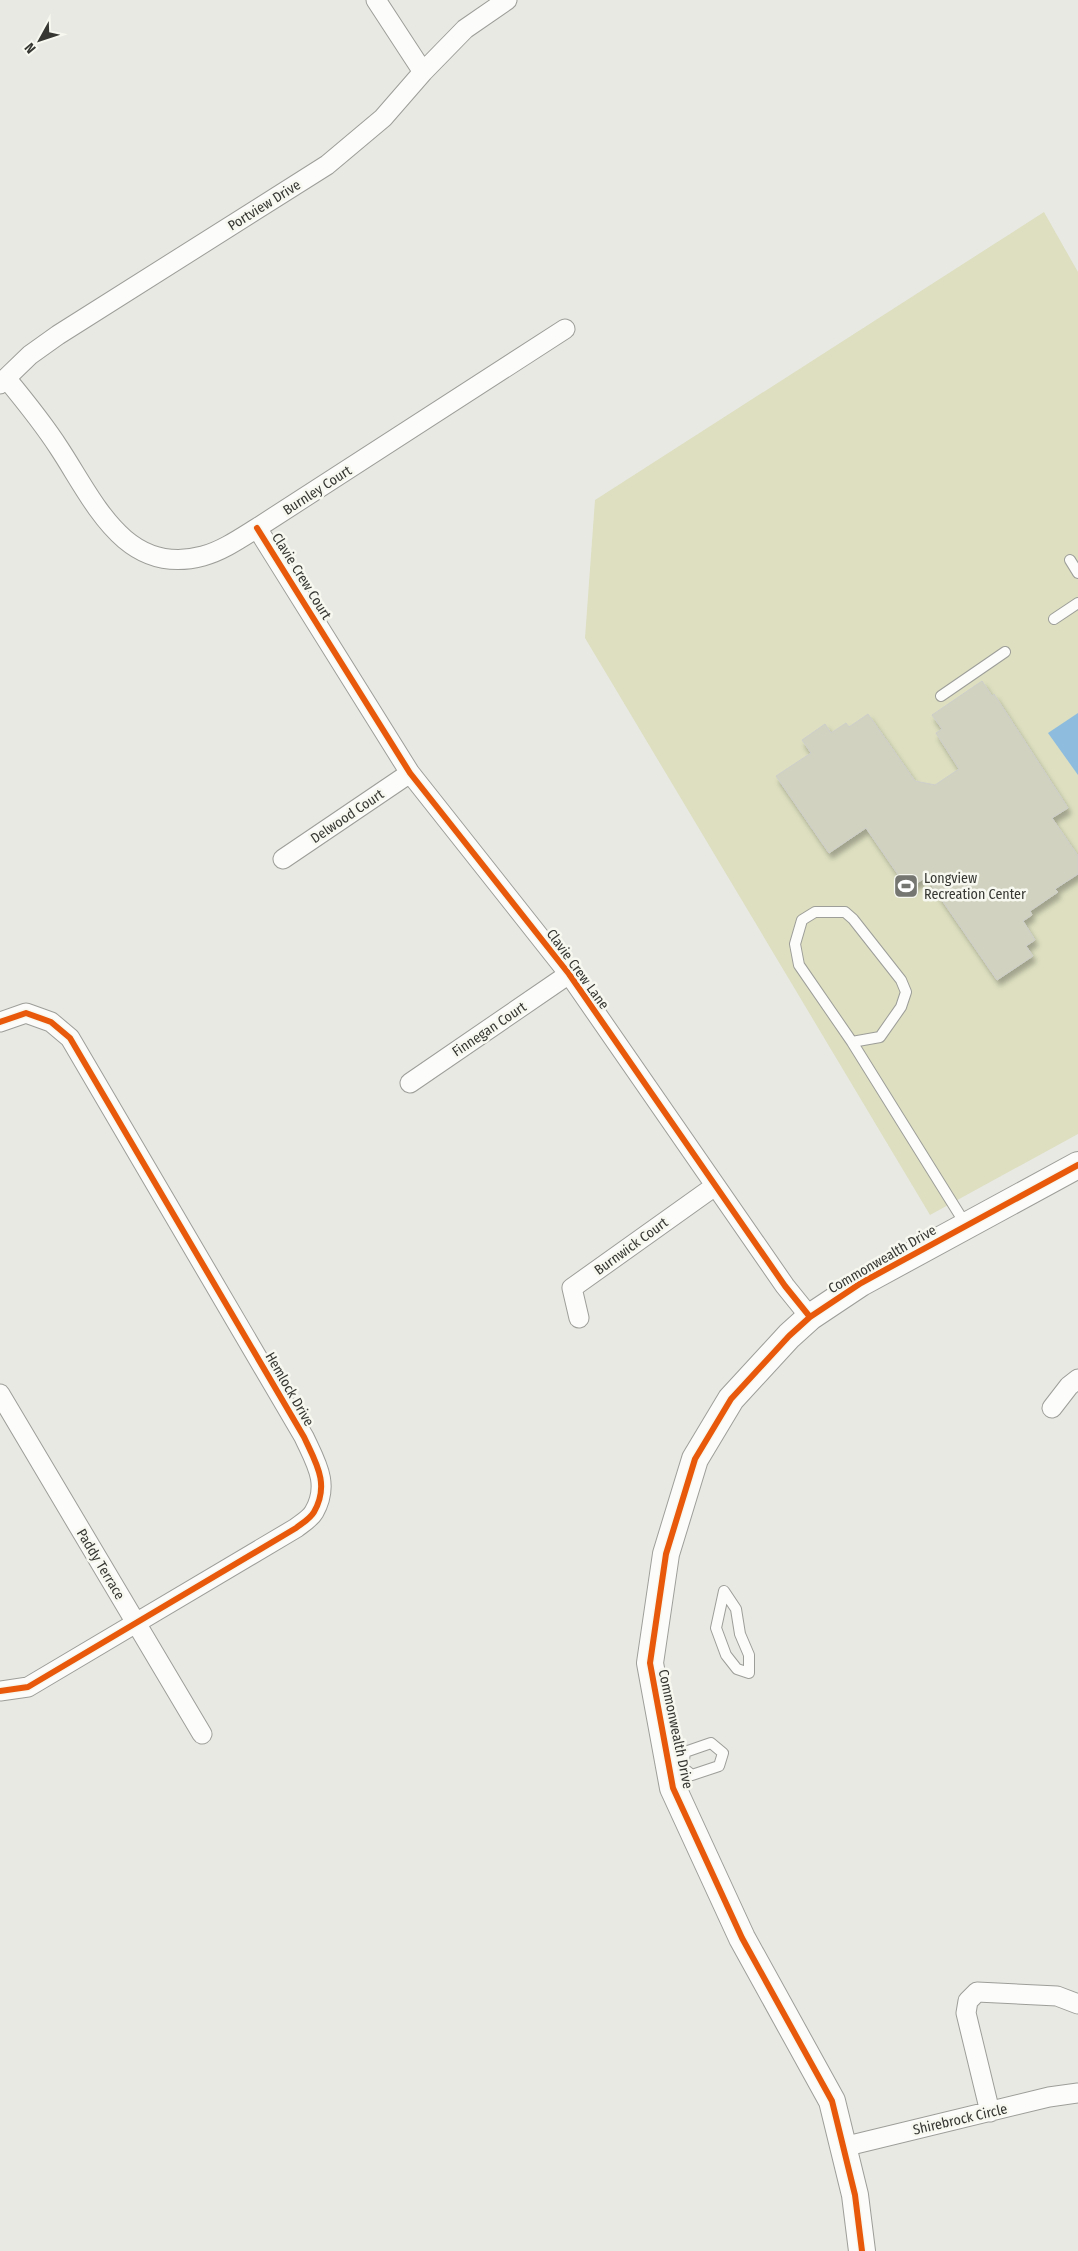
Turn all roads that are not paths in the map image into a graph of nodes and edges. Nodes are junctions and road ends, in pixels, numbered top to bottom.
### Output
1 (376, 0) edge
2 (507, 0) edge
3 (423, 72) junction
4 (566, 329) dead end
5 (3, 381) edge
6 (257, 528) junction
7 (1070, 560) dead end
8 (1078, 573) edge
9 (1078, 603) edge
10 (1054, 619) dead end
11 (326, 636) joint
12 (1005, 652) dead end
13 (941, 696) dead end
14 (410, 773) junction
15 (283, 859) dead end
16 (569, 974) junction
17 (0, 1022) edge
18 (852, 1042) junction
19 (410, 1083) dead end
20 (1078, 1165) edge
21 (716, 1186) junction
22 (966, 1226) junction
23 (810, 1317) junction
24 (579, 1318) dead end
25 (1078, 1378) edge
26 (0, 1394) edge
27 (1052, 1408) dead end
28 (136, 1623) junction
29 (749, 1674) joint
30 (0, 1691) edge
31 (202, 1734) dead end
32 (1078, 2004) edge
33 (1078, 2093) edge
34 (990, 2112) junction
35 (843, 2146) junction
36 (862, 2251) edge

1 - 3 street
2 - 3 street, Portview Drive
3 - 5 street, Portview Drive
4 - 6 street, Burnley Court
5 - 6 street, Burnley Court
6 - 11 street, Clavie Crew Court
7 - 8 lane
9 - 10 lane
11 - 14 street, Clavie Crew Lane
12 - 13 lane
14 - 15 street, Delwood Court
14 - 16 street, Clavie Crew Lane
16 - 19 street, Finnegan Court
16 - 21 street, Clavie Crew Lane
17 - 28 street, Hemlock Drive
18 - 18 lane
18 - 22 lane
20 - 22 street, Commonwealth Drive
21 - 23 street, Clavie Crew Lane
21 - 24 street, Burnwick Court
22 - 23 street, Commonwealth Drive
23 - 35 street, Commonwealth Drive
25 - 27 street
26 - 28 street, Paddy Terrace
28 - 30 street, Hemlock Drive
28 - 31 street, Paddy Terrace
29 - 29 lane
32 - 34 street
33 - 34 street, Shirebrock Circle
34 - 35 street, Shirebrock Circle
35 - 36 street, Commonwealth Drive

